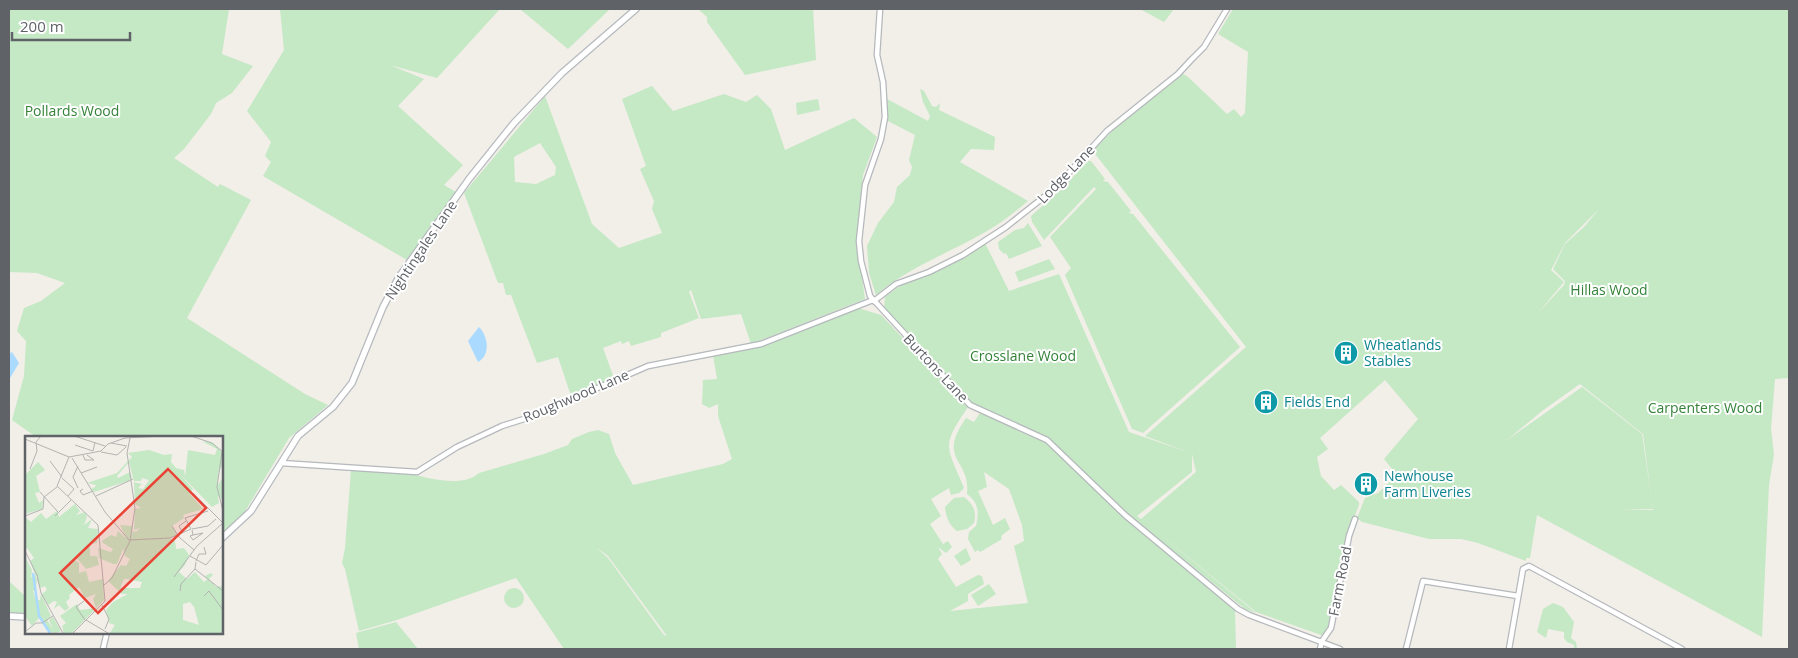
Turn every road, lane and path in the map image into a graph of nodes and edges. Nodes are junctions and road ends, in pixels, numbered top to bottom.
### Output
1 (636, 9) edge
2 (880, 9) edge
3 (1227, 9) edge
4 (874, 301) junction
5 (281, 463) junction
6 (1355, 519) dead end
7 (222, 539) edge
8 (1518, 596) junction
9 (9, 616) edge
10 (25, 617) edge
11 (107, 633) edge
12 (1322, 641) junction
13 (103, 649) edge
14 (1320, 649) edge
15 (1340, 649) edge
16 (1406, 649) edge
17 (1509, 649) edge
18 (1682, 649) edge

1 - 5 main road, Nightingales Lane
2 - 4 street, Burtons Lane
3 - 4 street, Lodge Lane
4 - 5 street, Roughwood Lane
4 - 12 street, Burtons Lane
5 - 7 main road, Nightingales Lane
6 - 12 street, Farm Road
8 - 16 street
8 - 17 street
8 - 18 street
9 - 10 main road
11 - 13 street
12 - 14 street, Farm Road
12 - 15 street, Burtons Lane

